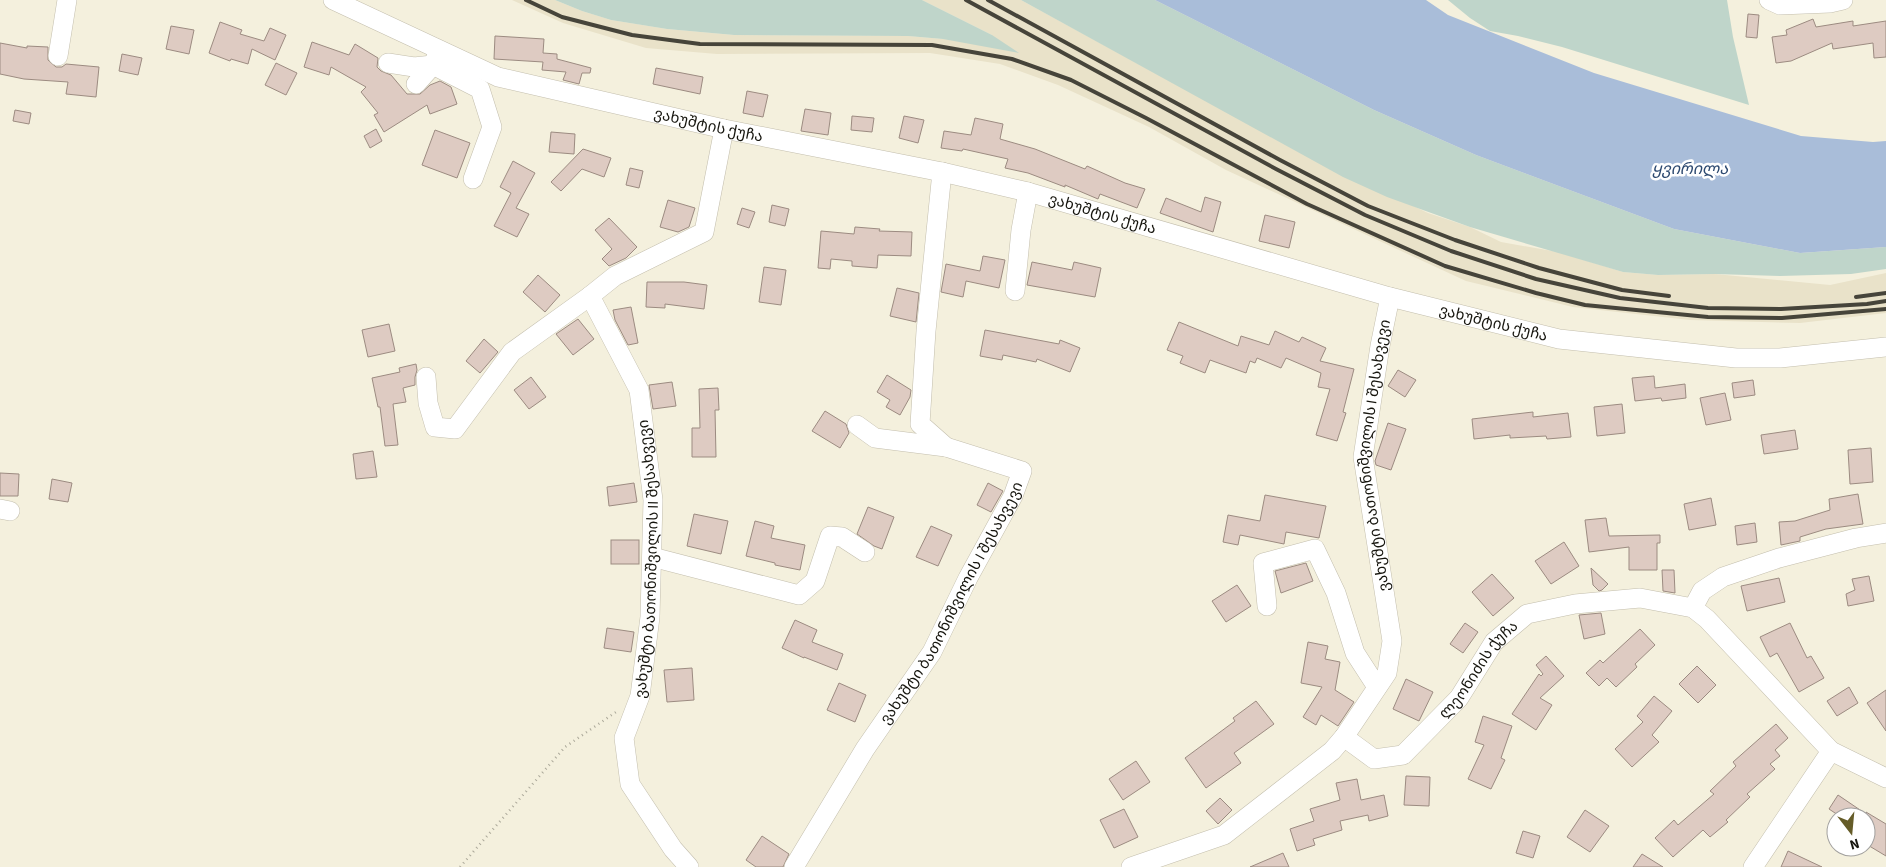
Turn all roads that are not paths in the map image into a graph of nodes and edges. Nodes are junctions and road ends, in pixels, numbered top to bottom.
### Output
1 (68, 0) edge
2 (333, 0) edge
3 (1769, 0) edge
4 (1843, 0) edge
5 (58, 56) dead end
6 (436, 57) junction
7 (388, 63) dead end
8 (416, 84) dead end
9 (724, 130) junction
10 (942, 172) junction
11 (473, 179) dead end
12 (1028, 192) junction
13 (1015, 291) dead end
14 (590, 296) junction
15 (1390, 297) junction
16 (1886, 347) edge
17 (426, 377) dead end
18 (857, 425) dead end
19 (946, 447) junction
20 (1886, 533) edge
21 (865, 552) dead end
22 (652, 557) junction
23 (1266, 606) dead end
24 (1693, 608) junction
25 (1377, 687) junction
26 (1344, 737) junction
27 (1831, 751) junction
28 (1886, 778) edge
29 (689, 867) edge
30 (794, 867) edge
31 (1131, 867) edge
32 (1753, 867) edge

1 - 5 street
2 - 6 street, ვახუშტის ქუჩა
3 - 4 street
6 - 7 street
6 - 8 street
6 - 9 street, ვახუშტის ქუჩა
6 - 11 street
9 - 10 street, ვახუშტის ქუჩა
9 - 14 street
10 - 12 street, ვახუშტის ქუჩა
10 - 19 street, ვახუშტი ბათონიშვილის I შესახვევი
12 - 13 street
12 - 15 street, ვახუშტის ქუჩა
14 - 17 street
14 - 22 street, ვახუშტი ბათონიშვილის II შესახვევი
15 - 16 street, ვახუშტის ქუჩა
15 - 25 street, ვახუშტი ბათონიშვილის I შესახვევი
18 - 19 street
19 - 30 street, ვახუშტი ბათონიშვილის I შესახვევი
20 - 24 street
21 - 22 street
22 - 29 street, ვახუშტი ბათონიშვილის II შესახვევი
23 - 25 street
24 - 26 street, ლეონიძის ქუჩა
24 - 27 street, ლეონიძის ქუჩა
25 - 26 street, ვახუშტი ბათონიშვილის I შესახვევი
26 - 31 street, ვახუშტი ბათონიშვილის I შესახვევი
27 - 28 street, ლეონიძის ქუჩა
27 - 32 street

